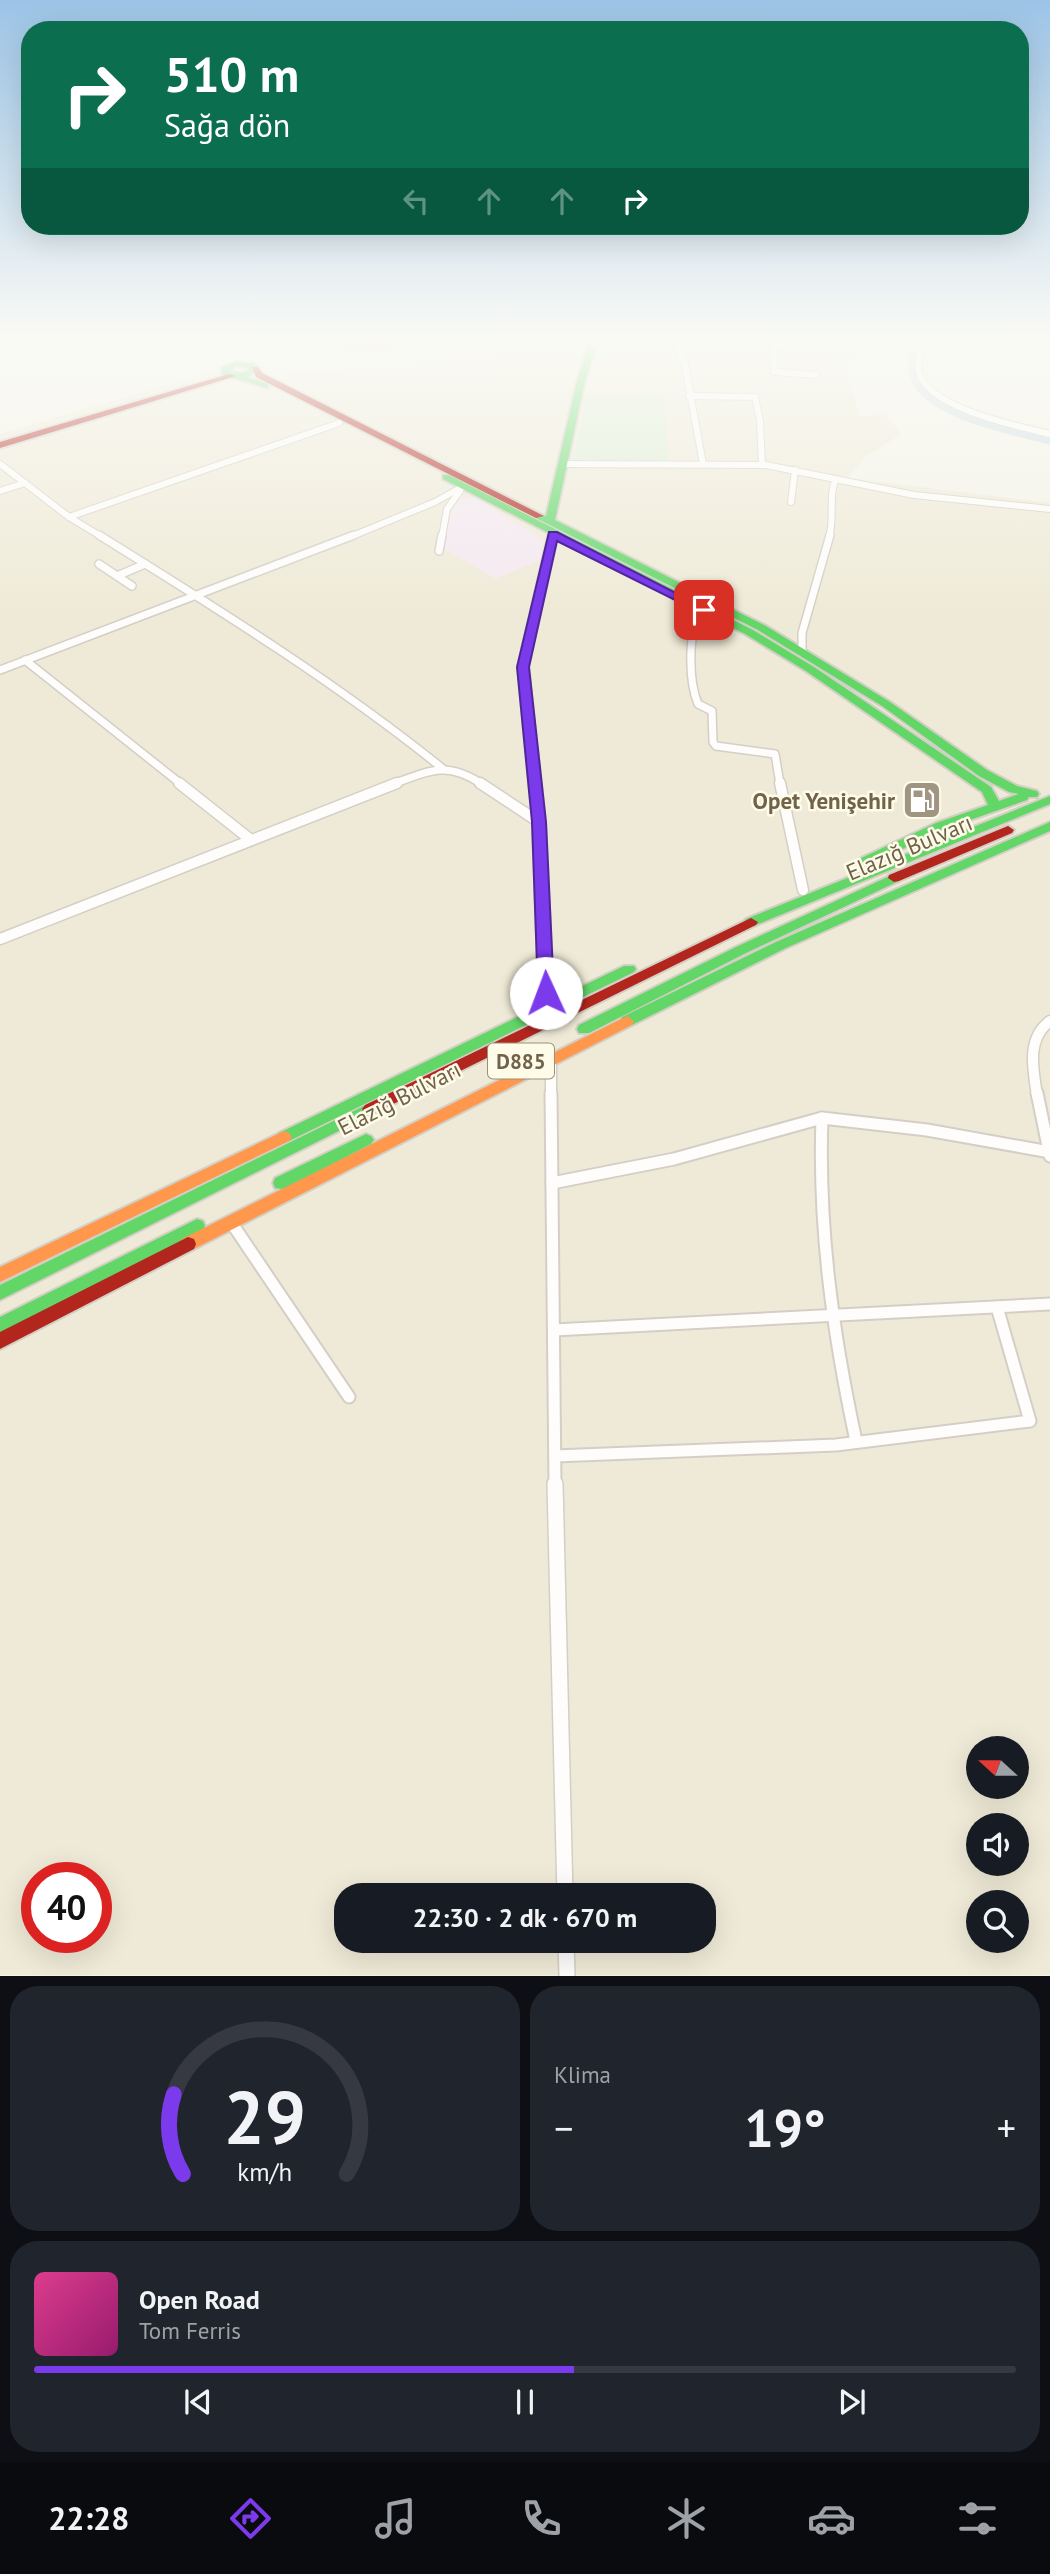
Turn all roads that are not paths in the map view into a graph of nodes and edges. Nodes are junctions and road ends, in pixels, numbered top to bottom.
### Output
1 (21, 432) edge
2 (44, 432) edge
3 (313, 432) edge
4 (357, 432) edge
5 (369, 432) edge
6 (569, 432) edge
7 (696, 432) edge
8 (758, 432) edge
9 (0, 438) edge
10 (0, 446) edge
11 (0, 464) edge
12 (562, 464) junction
13 (703, 464) junction
14 (762, 465) junction
15 (795, 470) junction
16 (835, 481) junction
17 (25, 483) junction
18 (462, 487) junction
19 (0, 491) edge
20 (791, 502) dead end
21 (1050, 509) edge
22 (69, 517) junction
23 (552, 528) junction
24 (439, 551) dead end
25 (99, 564) dead end
26 (145, 564) junction
27 (117, 576) junction
28 (132, 586) dead end
29 (197, 596) junction
30 (704, 610) junction
31 (802, 650) junction
32 (25, 660) junction
33 (0, 670) edge
34 (442, 768) junction
35 (1050, 788) edge
36 (1032, 793) junction
37 (1050, 800) edge
38 (995, 806) junction
39 (1050, 814) edge
40 (539, 822) junction
41 (1050, 826) edge
42 (251, 840) junction
43 (803, 890) junction
44 (0, 939) edge
45 (546, 993) junction
46 (566, 999) junction
47 (538, 1012) junction
48 (1050, 1021) edge
49 (551, 1058) junction
50 (822, 1118) junction
51 (1050, 1154) edge
52 (552, 1183) junction
53 (232, 1222) junction
54 (0, 1275) edge
55 (0, 1293) edge
56 (1050, 1304) edge
57 (997, 1307) junction
58 (831, 1316) junction
59 (0, 1325) edge
60 (554, 1330) junction
61 (0, 1341) edge
62 (349, 1397) dead end
63 (856, 1441) junction
64 (555, 1456) junction
65 (565, 1883) edge
66 (566, 1953) edge
67 (566, 1976) edge

1 - 9 main road
2 - 10 main road
3 - 22 street
4 - 18 main road
5 - 23 main road
6 - 12 main road
7 - 13 street
8 - 14 street
11 - 17 street
12 - 13 street
12 - 23 main road
13 - 14 street
14 - 15 street
15 - 16 street
15 - 20 street
16 - 21 street
16 - 31 street
17 - 19 street
17 - 22 street
18 - 23 main road
18 - 24 street
18 - 29 street
22 - 26 street
23 - 30 main road
23 - 31 main road
23 - 40 main road
25 - 27 street
26 - 27 street
26 - 29 street
27 - 28 street
29 - 32 street
29 - 34 street
30 - 38 main road
30 - 43 street
31 - 36 main road
32 - 33 street
32 - 42 street
34 - 40 street
34 - 42 street
35 - 36 main road
36 - 38 main road
37 - 55 main road, Elazığ Bulvarı / D885
38 - 43 main road
39 - 59 main road, Elazığ Bulvarı / D885
40 - 45 main road
41 - 49 main road
42 - 44 street
43 - 46 main road
45 - 46 main road
45 - 47 main road
46 - 47 main road
47 - 54 main road
48 - 51 street
49 - 52 street
49 - 53 main road
50 - 51 street
50 - 52 street
50 - 58 street
52 - 60 street
53 - 61 main road
53 - 62 street
56 - 57 street
57 - 58 street
57 - 63 street
58 - 60 street
58 - 63 street
60 - 64 street
63 - 64 street
64 - 65 street
66 - 67 street

